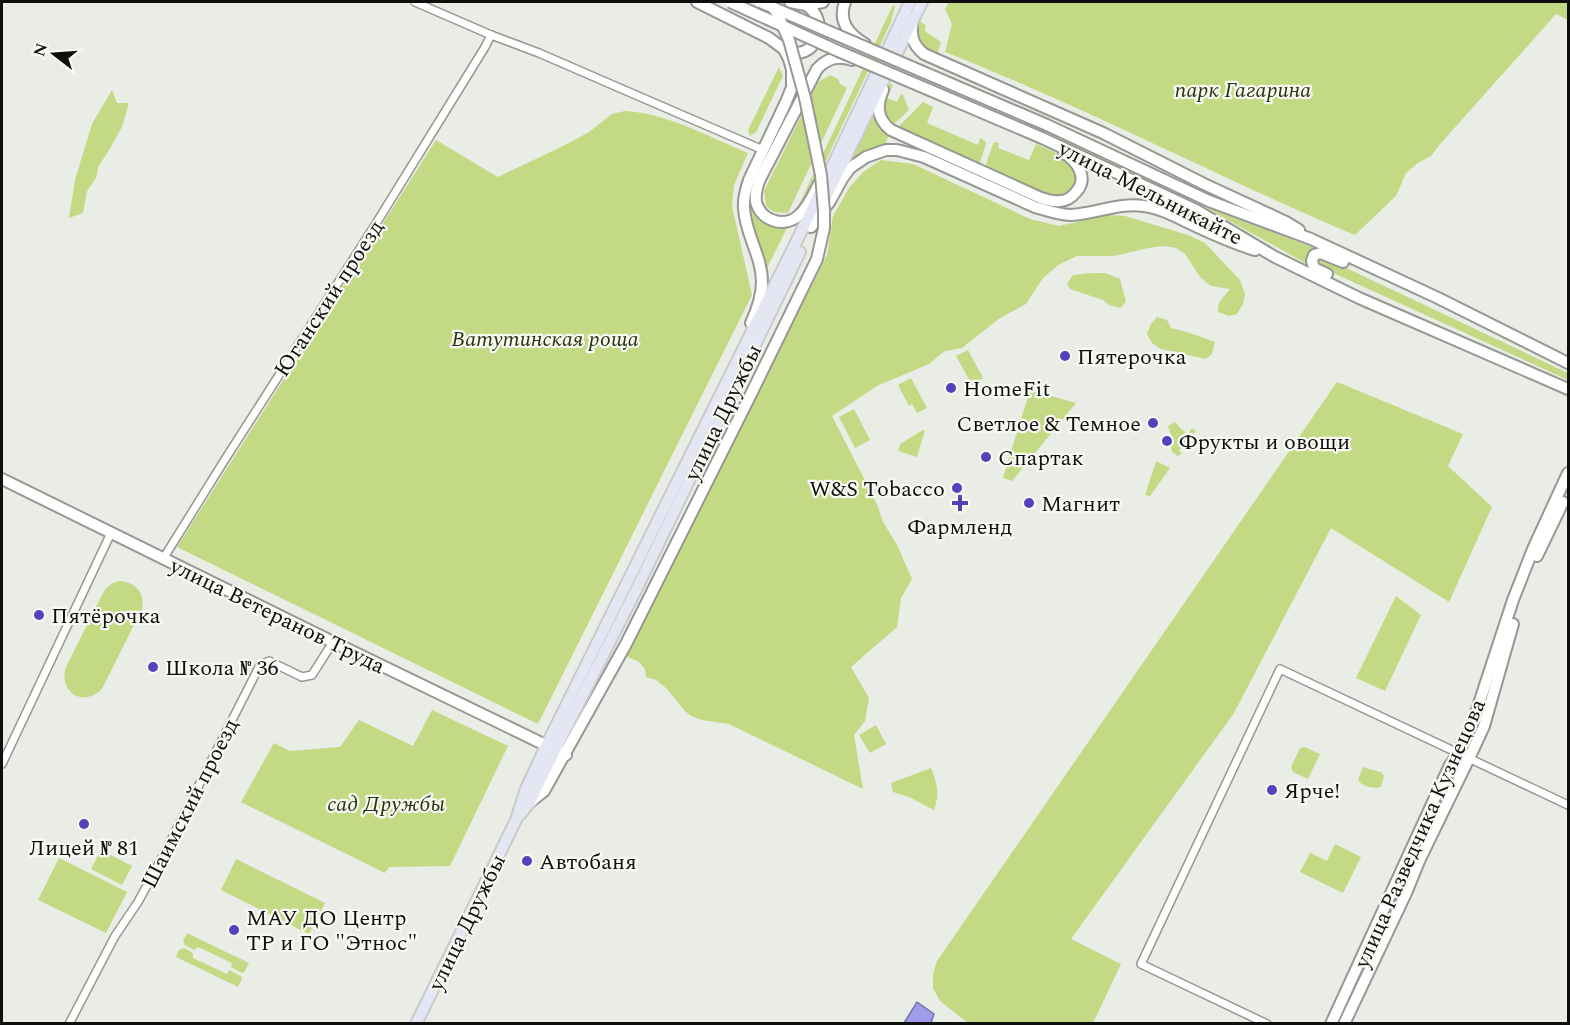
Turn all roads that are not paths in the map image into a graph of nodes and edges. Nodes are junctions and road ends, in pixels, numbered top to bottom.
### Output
1 (415, 2) edge
2 (697, 2) edge
3 (730, 2) edge
4 (760, 2) edge
5 (769, 2) edge
6 (790, 2) edge
7 (823, 2) edge
8 (845, 2) edge
9 (910, 2) edge
10 (922, 2) edge
11 (806, 5) junction
12 (912, 21) junction
13 (491, 35) junction
14 (784, 49) junction
15 (874, 51) junction
16 (869, 64) junction
17 (889, 67) junction
18 (1042, 138) junction
19 (763, 150) junction
20 (834, 161) junction
21 (812, 227) junction
22 (1311, 239) junction
23 (1275, 257) junction
24 (1378, 270) junction
25 (1392, 311) junction
26 (740, 355) junction
27 (1569, 363) edge
28 (1567, 389) edge
29 (1569, 473) edge
30 (2, 479) edge
31 (1569, 489) edge
32 (111, 533) junction
33 (163, 559) junction
34 (333, 642) junction
35 (550, 748) junction
36 (1458, 754) junction
37 (566, 755) junction
38 (1469, 759) junction
39 (2, 764) edge
40 (530, 802) junction
41 (1569, 805) edge
42 (516, 820) junction
43 (69, 1023) edge
44 (416, 1023) edge
45 (1267, 1023) edge
46 (1331, 1023) edge
47 (1344, 1023) edge

1 - 13 street
2 - 14 main road
3 - 16 main road, улица Мельникайте, bridge
4 - 15 main road, улица Мельникайте, bridge
5 - 37 main road, bridge
6 - 11 main road
7 - 11 main road
8 - 15 main road, bridge
9 - 20 main road, улица Дружбы
10 - 12 main road, улица Дружбы
11 - 14 main road
12 - 17 main road, улица Дружбы
12 - 22 main road
13 - 19 street
13 - 33 street, Юганский проезд
14 - 19 main road
15 - 22 main road, улица Мельникайте, bridge
16 - 18 main road, улица Мельникайте, bridge
16 - 20 main road, bridge
17 - 18 main road
17 - 21 main road, улица Дружбы
18 - 23 main road, улица Мельникайте
19 - 26 main road
20 - 26 main road, улица Дружбы
21 - 23 main road
21 - 35 main road, улица Дружбы
22 - 24 main road, улица Мельникайте
23 - 25 main road, улица Мельникайте
24 - 25 main road
24 - 27 main road, улица Мельникайте
25 - 28 main road, улица Мельникайте
26 - 35 main road, улица Дружбы
29 - 36 main road, улица Разведчика Кузнецова
30 - 32 main road, улица Ветеранов Труда
31 - 38 main road, улица Разведчика Кузнецова
32 - 33 main road, улица Ветеранов Труда
32 - 39 street
33 - 34 main road, улица Ветеранов Труда
34 - 35 main road, улица Ветеранов Труда
34 - 43 street, Шаимский проезд
35 - 37 main road, улица Ветеранов Труда
35 - 40 main road, улица Дружбы
35 - 42 main road, улица Дружбы
36 - 38 street
36 - 45 street
36 - 46 main road, улица Разведчика Кузнецова
37 - 40 main road
38 - 41 street
38 - 47 main road, улица Разведчика Кузнецова
40 - 42 main road, улица Дружбы
42 - 44 main road, улица Дружбы

